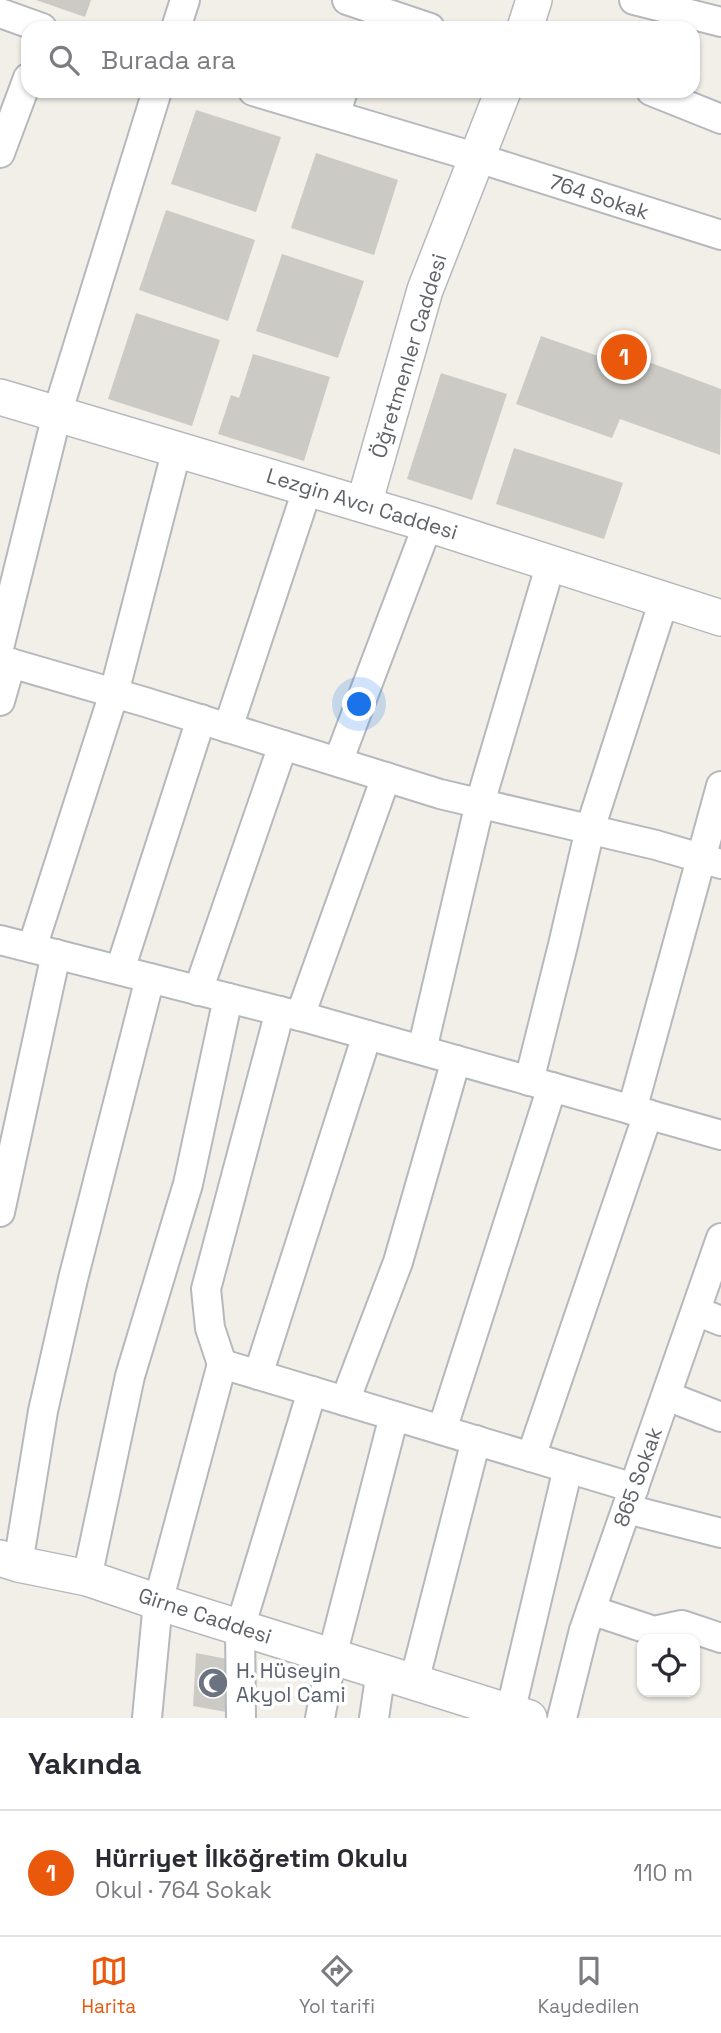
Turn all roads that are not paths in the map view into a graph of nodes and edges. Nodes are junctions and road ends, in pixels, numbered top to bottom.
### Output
1 (185, 0) edge
2 (534, 0) edge
3 (634, 0) edge
4 (364, 9) edge
5 (0, 13) edge
6 (22, 21) edge
7 (178, 21) edge
8 (406, 21) edge
9 (527, 21) edge
10 (721, 22) edge
11 (21, 97) edge
12 (155, 98) edge
13 (303, 98) edge
14 (500, 98) edge
15 (668, 98) edge
16 (339, 103) edge
17 (721, 119) edge
18 (0, 153) edge
19 (478, 158) junction
20 (721, 235) edge
21 (0, 397) edge
22 (57, 414) junction
23 (177, 449) junction
24 (308, 488) junction
25 (364, 504) junction
26 (428, 524) junction
27 (551, 564) junction
28 (664, 600) junction
29 (721, 618) edge
30 (4, 656) edge
31 (114, 693) junction
32 (0, 701) edge
33 (201, 719) junction
34 (228, 728) junction
35 (283, 745) junction
36 (338, 762) junction
37 (386, 777) junction
38 (721, 786) edge
39 (480, 803) junction
40 (590, 830) junction
41 (711, 861) edge
42 (0, 940) edge
43 (44, 951) junction
44 (120, 970) junction
45 (150, 978) junction
46 (198, 991) junction
47 (228, 998) junction
48 (290, 1014) junction
49 (367, 1035) junction
50 (422, 1050) junction
51 (456, 1060) junction
52 (541, 1084) junction
53 (640, 1112) junction
54 (721, 1135) edge
55 (0, 1212) edge
56 (721, 1238) edge
57 (708, 1316) edge
58 (222, 1364) junction
59 (258, 1375) junction
60 (312, 1391) junction
61 (667, 1396) junction
62 (345, 1401) junction
63 (394, 1416) junction
64 (721, 1417) edge
65 (442, 1430) junction
66 (476, 1440) junction
67 (531, 1457) junction
68 (568, 1468) junction
69 (631, 1498) junction
70 (721, 1533) edge
71 (9, 1561) edge
72 (88, 1578) junction
73 (158, 1602) junction
74 (591, 1610) junction
75 (240, 1628) junction
76 (721, 1638) edge
77 (332, 1656) junction
78 (381, 1671) junction
79 (414, 1682) junction
80 (458, 1706) edge
81 (519, 1715) edge
82 (147, 1718) edge
83 (241, 1718) edge
84 (320, 1718) edge
85 (374, 1718) edge
86 (562, 1718) edge

1 - 7 street
2 - 9 street
3 - 10 street
4 - 8 street
5 - 6 street
11 - 18 street
12 - 22 street
13 - 16 street, 764 Sokak
14 - 19 street, Öğretmenler Caddesi
15 - 17 street
16 - 19 street, 764 Sokak
19 - 20 street, 764 Sokak
19 - 25 street, Öğretmenler Caddesi
21 - 22 street, Lezgin Avcı Caddesi
22 - 23 street, Lezgin Avcı Caddesi
22 - 30 street
23 - 24 street, Lezgin Avcı Caddesi
23 - 31 street
24 - 25 street, Lezgin Avcı Caddesi
24 - 34 street
25 - 26 street, Lezgin Avcı Caddesi
26 - 27 street, Lezgin Avcı Caddesi
26 - 36 street
27 - 28 street, Lezgin Avcı Caddesi
27 - 39 street
28 - 29 street, Lezgin Avcı Caddesi
28 - 40 street
30 - 31 street
30 - 32 street
31 - 33 street
31 - 43 street
33 - 34 street
33 - 44 street
34 - 35 street
35 - 36 street
35 - 46 street
36 - 37 street
37 - 39 street
37 - 48 street
38 - 41 street
39 - 40 street
39 - 50 street
40 - 41 street
40 - 52 street
41 - 53 street
42 - 43 street
43 - 44 street
43 - 55 street
44 - 45 street
45 - 46 street
45 - 71 street
46 - 47 street
47 - 48 street
47 - 72 street
48 - 49 street
48 - 58 street
49 - 50 street
49 - 59 street
50 - 51 street
51 - 52 street
51 - 62 street
52 - 53 street
52 - 65 street
53 - 54 street
53 - 67 street
56 - 57 street, 865 Sokak
57 - 61 street, 865 Sokak
58 - 59 street
58 - 73 street
59 - 60 street
60 - 62 street
60 - 75 street
61 - 64 street
61 - 69 street, 865 Sokak
62 - 63 street
63 - 65 street
63 - 77 street
65 - 66 street
66 - 67 street
66 - 79 street
67 - 68 street
68 - 69 street
68 - 81 street
69 - 70 street
69 - 74 street, 865 Sokak
71 - 72 street, Girne Caddesi
72 - 73 street, Girne Caddesi
73 - 75 street, Girne Caddesi
73 - 82 street
74 - 76 street
74 - 86 street, 865 Sokak
75 - 77 street, Girne Caddesi
75 - 83 street
77 - 78 street, Girne Caddesi
77 - 84 street
78 - 79 street, Girne Caddesi
78 - 85 street
79 - 80 street, Girne Caddesi
80 - 81 street, Girne Caddesi

